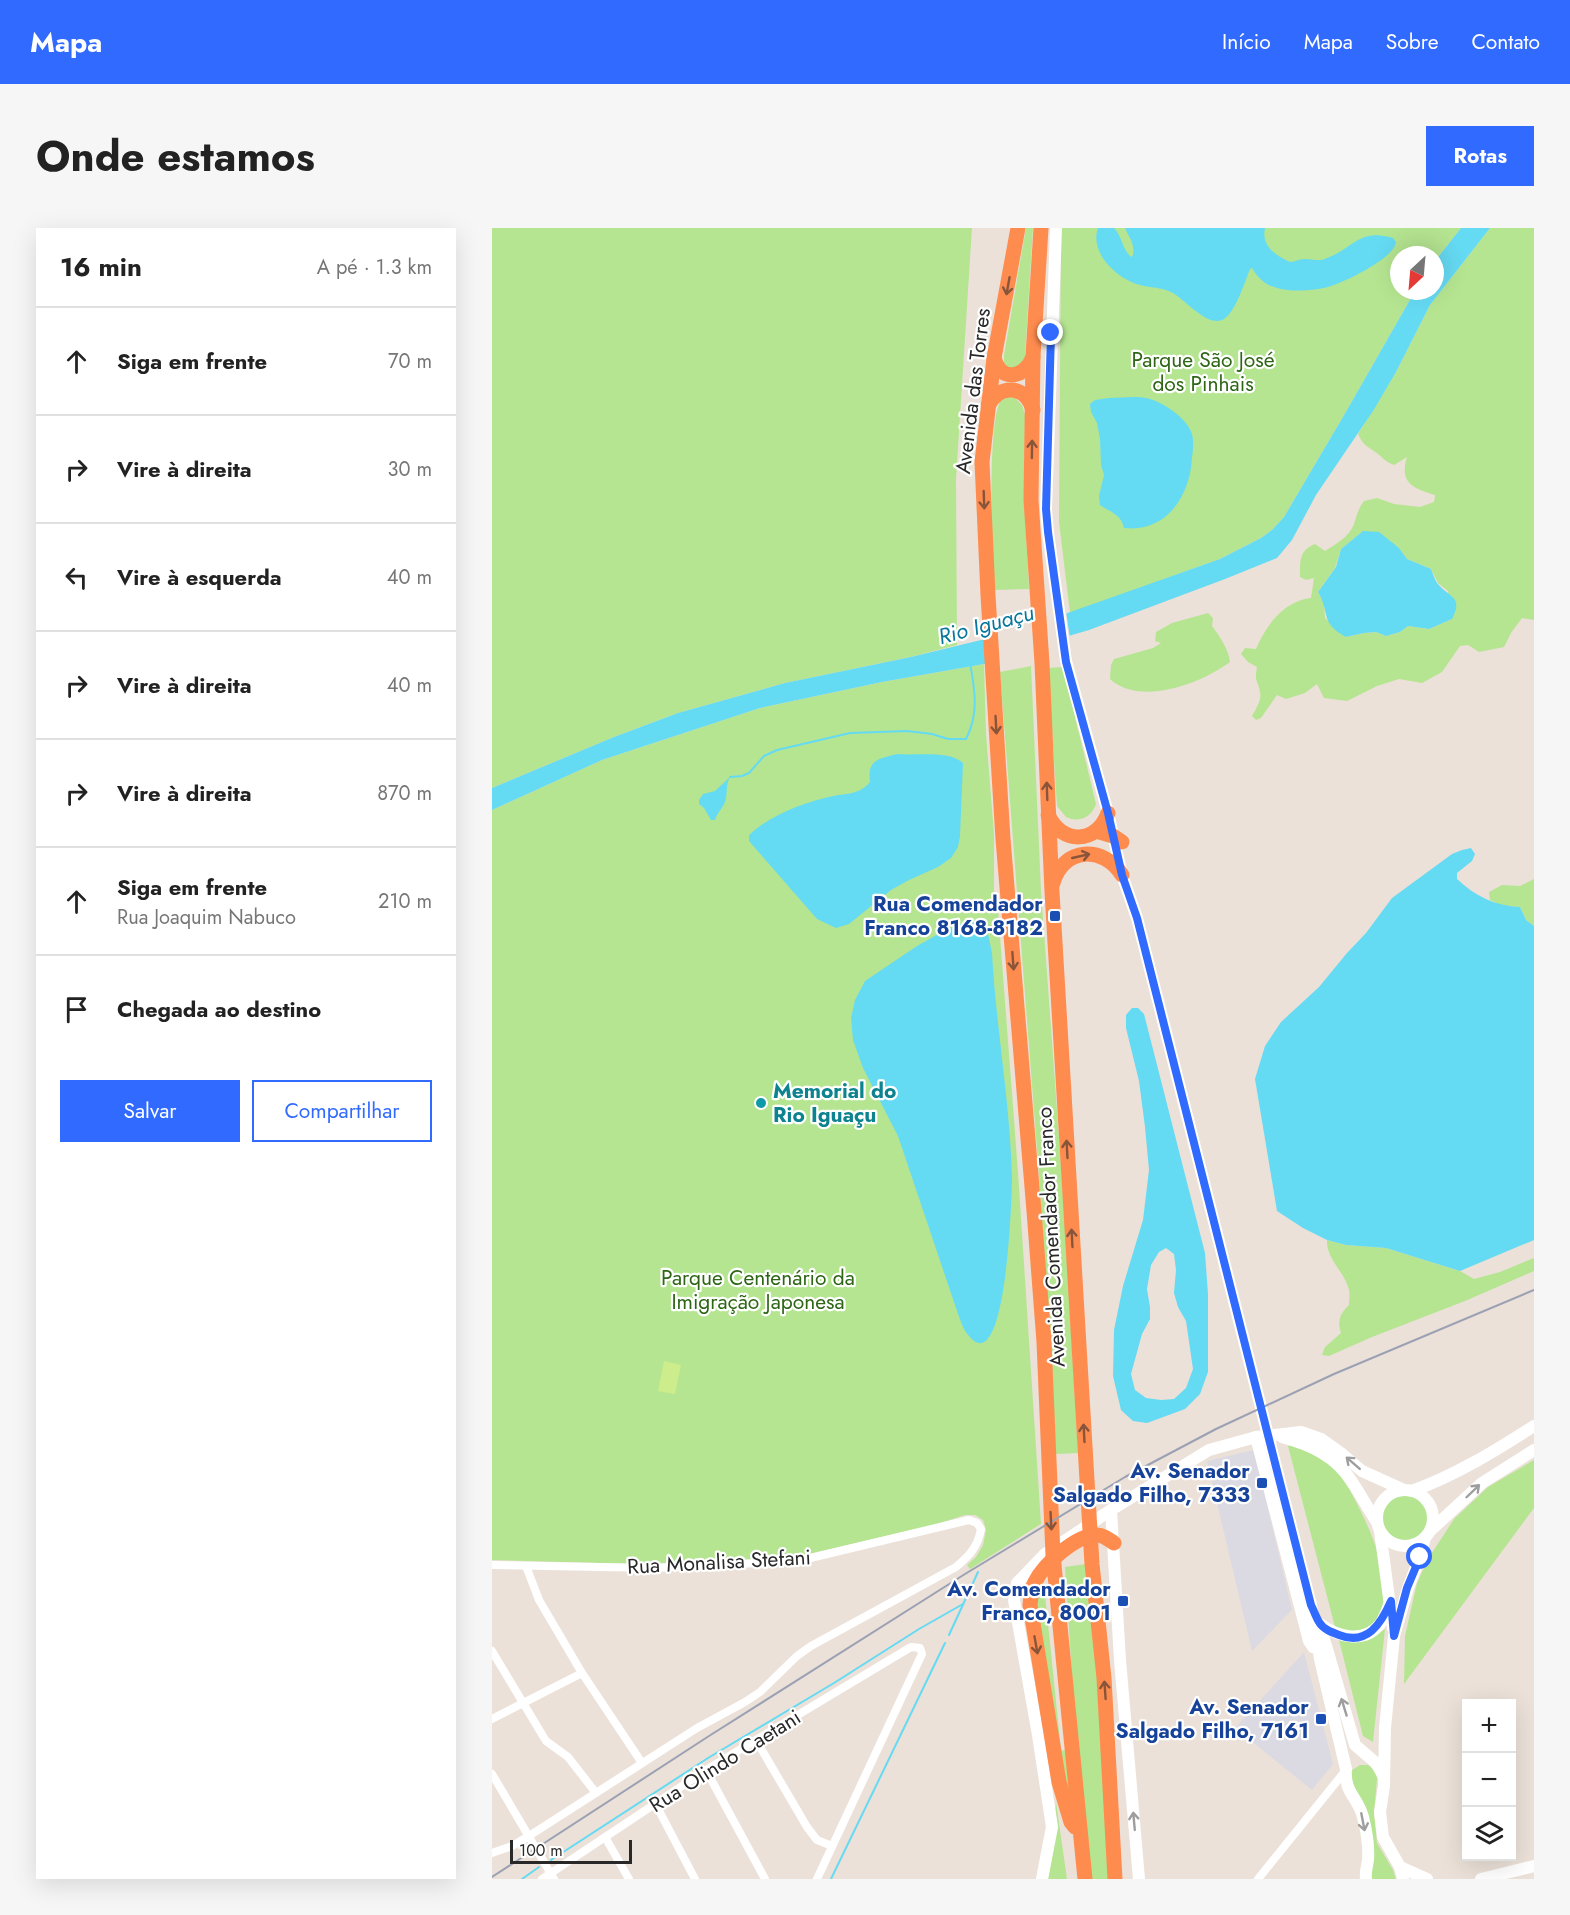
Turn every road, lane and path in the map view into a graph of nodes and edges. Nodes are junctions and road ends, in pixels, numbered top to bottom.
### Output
1 (1018, 228) edge
2 (1041, 228) edge
3 (1056, 228) edge
4 (1033, 356) junction
5 (994, 358) junction
6 (988, 406) junction
7 (1033, 410) junction
8 (988, 595) joint
9 (1097, 775) junction
10 (1108, 813) junction
11 (1048, 815) junction
12 (1096, 831) junction
13 (1118, 839) junction
14 (1122, 875) junction
15 (1052, 892) junction
16 (1137, 918) junction
17 (1534, 1426) edge
18 (1278, 1435) junction
19 (1256, 1437) junction
20 (1534, 1450) edge
21 (1408, 1490) junction
22 (1111, 1510) junction
23 (1099, 1518) junction
24 (1378, 1526) junction
25 (1428, 1535) junction
26 (1113, 1536) junction
27 (492, 1564) edge
28 (526, 1566) junction
29 (1391, 1601) junction
30 (1311, 1605) junction
31 (1320, 1624) junction
32 (1394, 1636) junction
33 (492, 1651) edge
34 (1320, 1659) junction
35 (582, 1673) junction
36 (523, 1702) junction
37 (492, 1719) edge
38 (1385, 1728) junction
39 (756, 1740) junction
40 (1369, 1758) junction
41 (642, 1763) junction
42 (1347, 1769) junction
43 (706, 1770) junction
44 (492, 1774) edge
45 (1384, 1776) junction
46 (596, 1793) junction
47 (656, 1805) junction
48 (1048, 1810) junction
49 (529, 1836) junction
50 (605, 1837) junction
51 (1082, 1837) junction
52 (832, 1846) junction
53 (492, 1853) edge
54 (1534, 1866) edge
55 (1402, 1873) edge
56 (553, 1876) edge
57 (1364, 1877) edge
58 (542, 1879) edge
59 (629, 1879) edge
60 (695, 1879) edge
61 (765, 1879) edge
62 (817, 1879) edge
63 (1033, 1879) edge
64 (1042, 1879) edge
65 (1085, 1879) edge
66 (1115, 1879) edge
67 (1139, 1879) edge
68 (1258, 1879) edge
69 (1427, 1879) edge
70 (1481, 1879) edge

1 -> 5 highway, Avenida das Torres
2 - 4 highway
3 - 9 main road
4 - 5 highway
4 - 7 highway
5 - 6 highway, Avenida das Torres
6 - 7 highway
6 -> 8 highway, Avenida das Torres
11 -> 7 highway, Avenida Comendador Franco
8 -> 51 highway, Avenida Comendador Franco
9 - 10 main road
9 - 13 main road
10 - 12 highway
10 - 13 main road
11 - 12 highway
11 - 15 highway, Avenida Comendador Franco
12 - 13 highway
13 - 14 main road
13 - 16 main road
15 -> 14 highway
14 - 16 main road
66 -> 15 highway, Avenida Comendador Franco
16 - 30 main road
17 - 21 main road
18 - 19 main road
21 -> 18 main road
18 - 24 main road
19 - 22 main road
19 - 34 main road
25 -> 20 main road
21 - 24 main road
21 - 25 main road
22 - 23 main road
22 - 26 main road
23 - 26 main road
23 - 48 main road
24 - 25 main road
24 - 29 main road
25 - 32 main road
26 -> 51 highway
67 -> 26 main road
27 - 28 street, Rua Monalisa Stefani
28 - 35 street
28 - 41 street, Rua Monalisa Stefani
29 - 31 main road
29 - 32 main road
30 - 31 main road
30 - 34 main road
40 -> 31 main road
32 - 38 main road
33 - 36 street
34 - 42 main road
35 - 36 street
35 - 41 street
36 - 37 street
36 - 46 street
38 - 40 main road
38 - 45 main road
39 - 43 street, Rua Olindo Caetani
39 - 52 street
39 - 52 street, Rua Olindo Caetani
40 - 42 main road
40 - 45 main road
41 - 46 street
42 -> 57 main road
42 - 68 street
43 - 47 street, Rua Olindo Caetani
43 - 61 street
44 - 49 street
45 - 55 main road
46 - 49 street
47 - 50 street, Rua Olindo Caetani
47 - 60 street
48 - 63 main road
48 - 64 main road
49 - 53 street
49 - 56 street
50 - 56 street, Rua Olindo Caetani
50 - 59 street
51 - 65 highway, Avenida Comendador Franco
52 - 62 street
54 - 70 main road
55 - 69 main road
56 - 58 street, Rua Olindo Caetani

